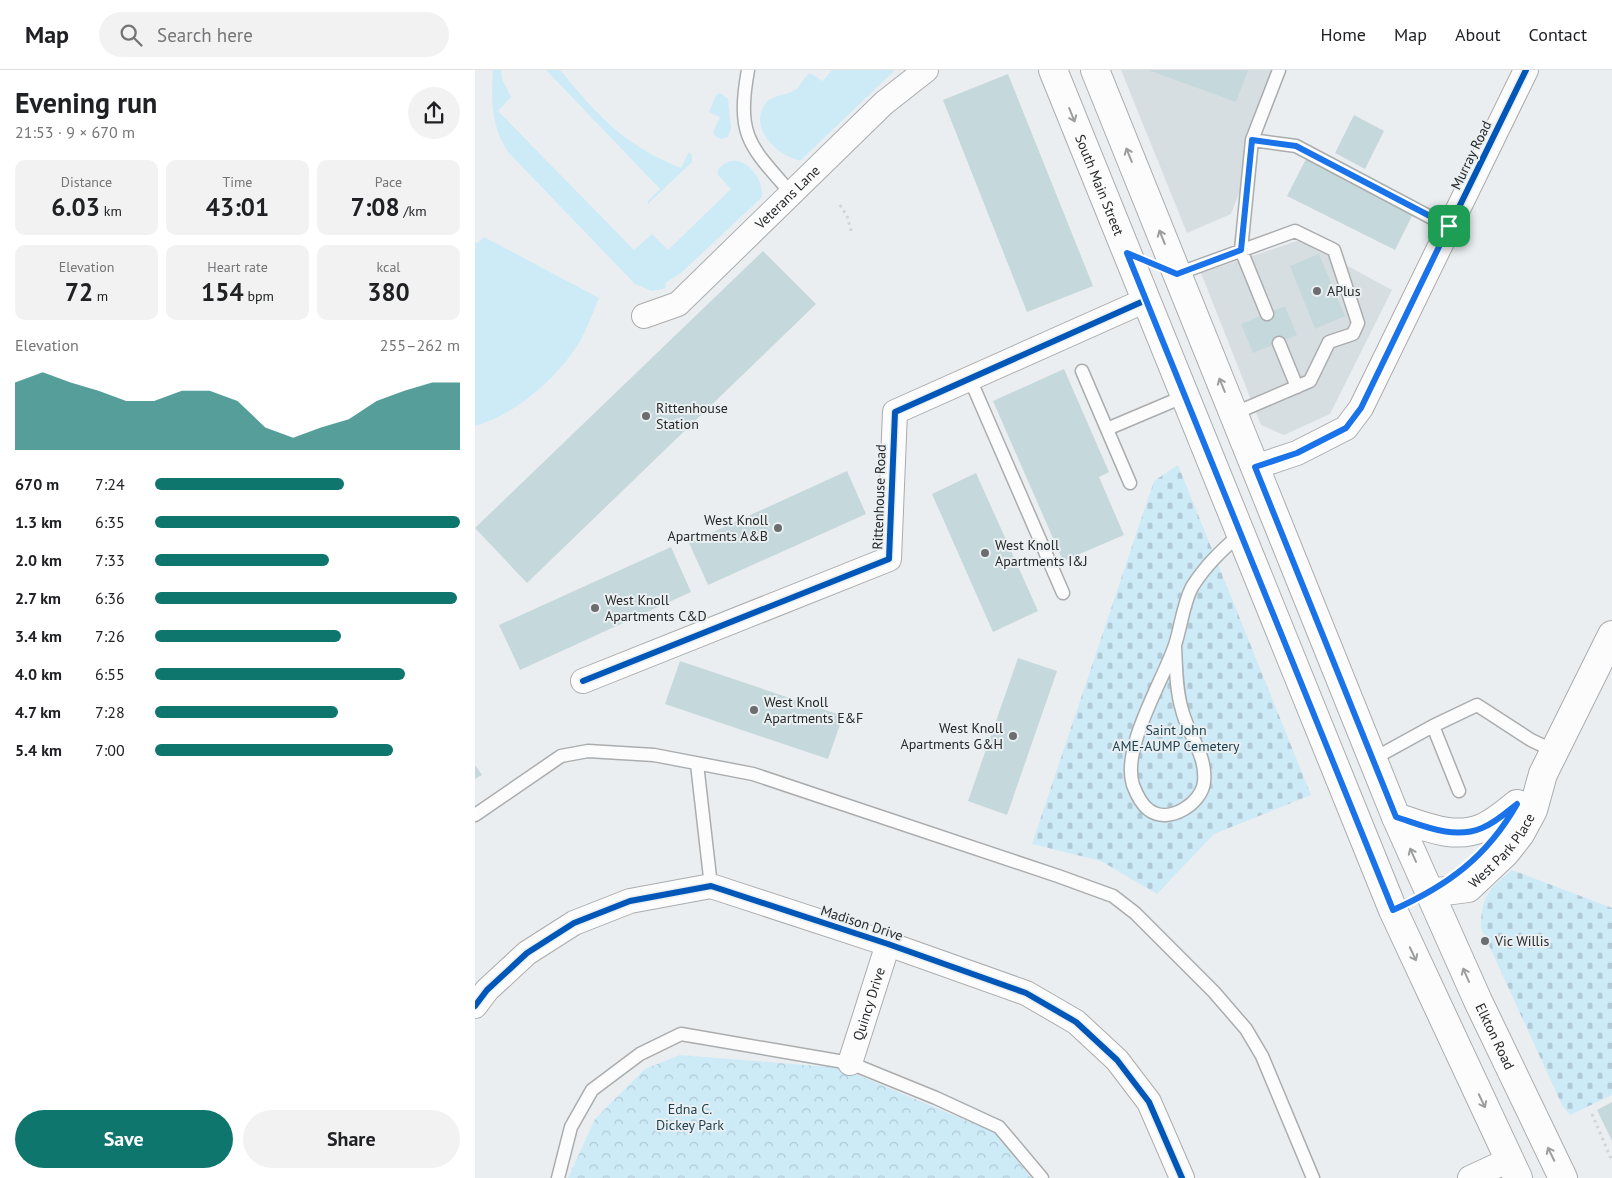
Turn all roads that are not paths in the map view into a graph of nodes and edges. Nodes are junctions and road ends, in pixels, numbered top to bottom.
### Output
1 (748, 70) edge
2 (926, 70) edge
3 (1053, 70) edge
4 (1095, 70) edge
5 (1279, 70) edge
6 (1526, 70) edge
7 (1252, 140) junction
8 (791, 193) junction
9 (1449, 226) junction
10 (1241, 250) junction
11 (1127, 253) junction
12 (1177, 274) junction
13 (1146, 300) junction
14 (1267, 314) dead end
15 (644, 316) dead end
16 (1197, 326) junction
17 (1279, 343) dead end
18 (1082, 371) dead end
19 (970, 379) junction
20 (1297, 386) junction
21 (1185, 396) junction
22 (1233, 414) junction
23 (1107, 429) junction
24 (1255, 467) junction
25 (1130, 483) dead end
26 (1240, 534) junction
27 (1063, 593) dead end
28 (1612, 635) edge
29 (1175, 646) junction
30 (583, 681) dead end
31 (1433, 726) junction
32 (1373, 758) junction
33 (1549, 762) junction
34 (697, 764) junction
35 (1459, 791) dead end
36 (1517, 804) junction
37 (475, 815) edge
38 (1396, 817) junction
39 (711, 886) junction
40 (1430, 893) junction
41 (1393, 910) junction
42 (888, 944) junction
43 (475, 1006) edge
44 (850, 1063) junction
45 (1514, 1169) edge
46 (558, 1178) edge
47 (1042, 1178) edge
48 (1182, 1178) edge
49 (1313, 1178) edge
50 (1470, 1178) edge
51 (1563, 1178) edge

1 - 8 lane
2 - 8 street, Veterans Lane
3 -> 11 main road, South Main Street
12 -> 4 main road
5 - 7 lane
6 - 9 street, Murray Road
7 - 9 lane
7 - 10 lane
8 - 15 street, Veterans Lane
9 - 24 street, Murray Road
10 - 12 lane
10 - 14 lane
10 - 20 lane
11 - 12 main road
11 - 13 main road, South Main Street
12 - 16 main road
13 - 16 main road
13 - 19 street, Rittenhouse Road
13 - 21 main road, South Main Street
22 -> 16 main road
17 - 20 lane
18 - 23 lane
19 - 27 lane
19 - 30 street, Rittenhouse Road
20 - 22 lane
21 - 23 lane
21 - 26 main road, South Main Street
22 - 24 main road
23 - 25 lane
24 - 32 main road
26 - 29 lane
26 - 41 main road, South Main Street
28 - 33 main road, West Park Place
29 - 29 lane
31 - 32 lane
31 - 33 lane
31 - 35 lane
32 - 38 main road
33 - 36 main road, West Park Place
33 - 40 main road, West Park Place
34 - 37 lane
34 - 39 lane
34 - 49 lane
36 - 38 main road
36 - 40 main road, West Park Place
40 -> 38 main road
39 - 42 street, Madison Drive
39 - 43 street, Madison Drive
40 - 41 main road, West Park Place
51 -> 40 main road, Elkton Road
41 -> 45 main road
42 - 44 street, Quincy Drive
42 - 48 street, Madison Drive
44 - 46 lane
44 - 47 lane
45 - 50 street

